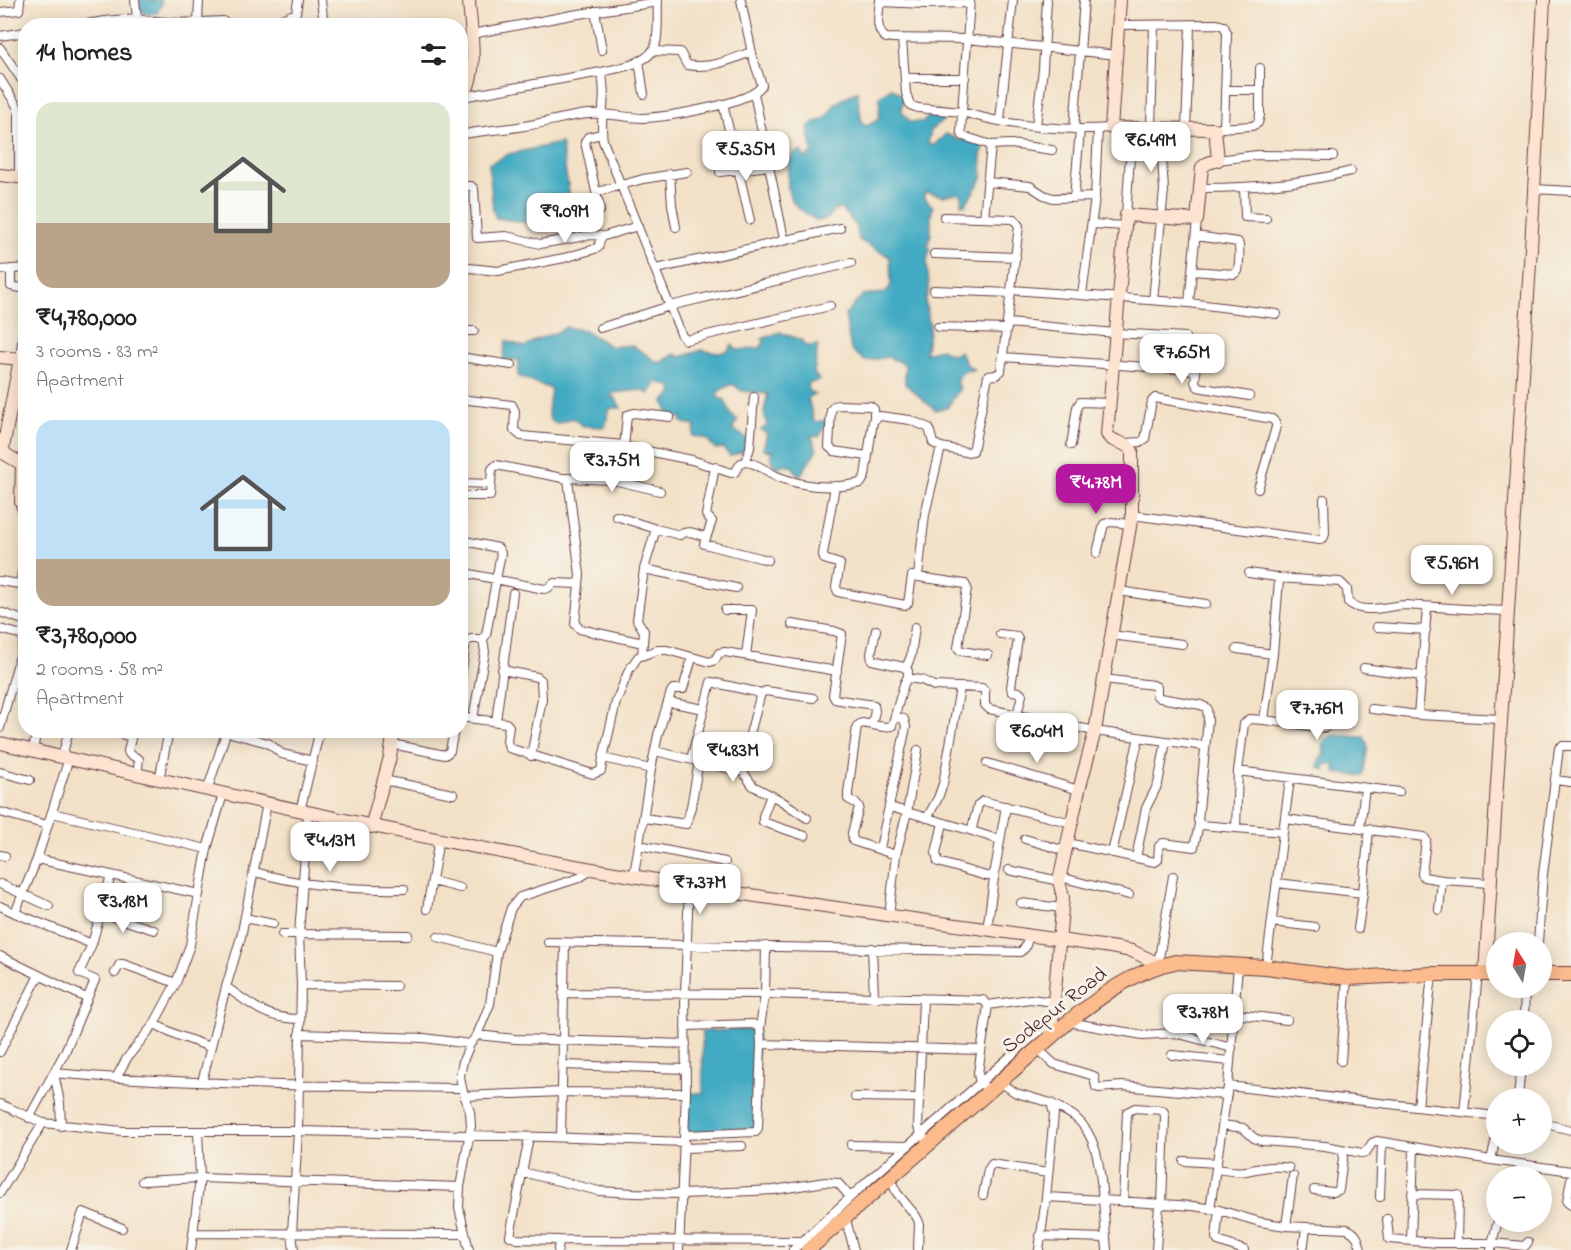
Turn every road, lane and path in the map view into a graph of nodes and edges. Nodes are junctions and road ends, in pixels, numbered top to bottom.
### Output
1 (20, 0) edge
2 (135, 0) edge
3 (199, 0) edge
4 (298, 0) edge
5 (321, 0) edge
6 (469, 0) edge
7 (741, 0) edge
8 (1013, 0) edge
9 (1047, 0) edge
10 (1084, 0) edge
11 (1120, 0) edge
12 (1544, 0) edge
13 (658, 1) edge
14 (880, 1) edge
15 (970, 1) edge
16 (938, 2) edge
17 (595, 11) junction
18 (0, 12) edge
19 (137, 18) edge
20 (198, 18) edge
21 (287, 18) edge
22 (323, 18) edge
23 (1119, 25) junction
24 (1154, 25) junction
25 (1190, 26) junction
26 (18, 33) edge
27 (472, 34) junction
28 (0, 36) edge
29 (902, 39) junction
30 (968, 39) junction
31 (1009, 42) junction
32 (1044, 46) junction
33 (0, 48) edge
34 (602, 50) dead end
35 (1081, 50) junction
36 (653, 51) junction
37 (752, 52) junction
38 (1117, 55) junction
39 (639, 61) junction
40 (1260, 68) dead end
41 (14, 70) junction
42 (18, 70) edge
43 (601, 72) junction
44 (18, 75) edge
45 (905, 78) junction
46 (965, 78) junction
47 (0, 79) edge
48 (468, 90) edge
49 (1225, 90) junction
50 (1260, 90) junction
51 (754, 93) junction
52 (644, 94) dead end
53 (468, 97) edge
54 (723, 104) junction
55 (18, 110) edge
56 (962, 112) junction
57 (603, 113) junction
58 (1000, 120) junction
59 (1036, 126) junction
60 (1104, 128) junction
61 (1132, 128) junction
62 (1155, 128) junction
63 (1220, 128) junction
64 (1077, 129) junction
65 (1186, 129) junction
66 (468, 133) edge
67 (602, 134) junction
68 (991, 146) junction
69 (1052, 150) dead end
70 (1333, 156) dead end
71 (1218, 160) junction
72 (769, 166) junction
73 (740, 170) junction
74 (1351, 171) dead end
75 (687, 172) dead end
76 (720, 172) dead end
77 (670, 174) junction
78 (0, 175) edge
79 (18, 177) edge
80 (988, 182) junction
81 (620, 185) junction
82 (468, 186) edge
83 (1244, 187) junction
84 (1201, 188) junction
85 (1534, 189) junction
86 (597, 192) junction
87 (1571, 192) edge
88 (1095, 197) junction
89 (1074, 198) junction
90 (944, 217) dead end
91 (1161, 217) junction
92 (574, 218) dead end
93 (984, 218) junction
94 (1266, 218) dead end
95 (1197, 219) junction
96 (750, 220) dead end
97 (1126, 220) junction
98 (1092, 224) junction
99 (638, 226) junction
100 (676, 227) dead end
101 (840, 228) dead end
102 (603, 236) junction
103 (1196, 236) junction
104 (782, 241) junction
105 (934, 254) dead end
106 (1016, 257) junction
107 (851, 263) dead end
108 (468, 268) edge
109 (11, 269) junction
110 (18, 269) edge
111 (656, 269) junction
112 (0, 270) edge
113 (1192, 271) junction
114 (18, 287) edge
115 (934, 290) dead end
116 (1012, 292) junction
117 (1082, 295) junction
118 (1118, 298) junction
119 (1153, 300) junction
120 (1189, 303) junction
121 (670, 306) junction
122 (830, 306) dead end
123 (1277, 314) dead end
124 (1007, 326) junction
125 (938, 327) dead end
126 (600, 328) dead end
127 (468, 331) edge
128 (474, 331) dead end
129 (1115, 333) junction
130 (1185, 337) dead end
131 (0, 357) edge
132 (1003, 357) junction
133 (468, 358) edge
134 (18, 359) edge
135 (512, 365) dead end
136 (1113, 365) junction
137 (18, 376) edge
138 (1249, 396) dead end
139 (754, 397) dead end
140 (468, 400) edge
141 (1110, 404) junction
142 (5, 416) edge
143 (670, 417) dead end
144 (874, 418) junction
145 (1124, 444) junction
146 (1071, 445) dead end
147 (624, 447) junction
148 (941, 447) junction
149 (867, 456) junction
150 (18, 461) edge
151 (745, 462) junction
152 (714, 467) junction
153 (567, 478) junction
154 (617, 481) junction
155 (468, 483) edge
156 (491, 484) junction
157 (835, 486) junction
158 (1258, 489) dead end
159 (660, 491) dead end
160 (468, 496) edge
161 (1324, 499) dead end
162 (616, 516) dead end
163 (1131, 520) junction
164 (656, 529) junction
165 (705, 537) junction
166 (468, 542) edge
167 (1097, 553) dead end
168 (768, 560) dead end
169 (645, 569) junction
170 (1249, 573) dead end
171 (468, 574) edge
172 (918, 576) junction
173 (1278, 578) junction
174 (496, 579) junction
175 (0, 581) edge
176 (18, 583) edge
177 (579, 584) junction
178 (736, 588) dead end
179 (1119, 591) junction
180 (513, 593) dead end
181 (1206, 604) dead end
182 (1427, 608) junction
183 (725, 610) dead end
184 (1508, 611) junction
185 (0, 612) edge
186 (18, 618) edge
187 (792, 624) dead end
188 (915, 627) dead end
189 (1377, 627) dead end
190 (0, 629) edge
191 (876, 630) dead end
192 (1426, 630) junction
193 (18, 634) edge
194 (1000, 634) dead end
195 (1112, 635) junction
196 (468, 639) edge
197 (483, 639) junction
198 (643, 643) junction
199 (1182, 644) dead end
200 (1237, 649) dead end
201 (1273, 654) junction
202 (642, 655) junction
203 (746, 655) junction
204 (988, 655) dead end
205 (692, 658) junction
206 (18, 662) edge
207 (906, 668) junction
208 (1364, 668) dead end
209 (502, 670) junction
210 (837, 671) junction
211 (1422, 676) junction
212 (908, 678) junction
213 (1104, 679) junction
214 (960, 688) junction
215 (761, 693) junction
216 (813, 698) dead end
217 (1332, 701) dead end
218 (668, 702) junction
219 (704, 709) junction
220 (1372, 709) dead end
221 (1017, 715) junction
222 (1418, 715) junction
223 (896, 717) junction
224 (468, 718) edge
225 (473, 718) junction
226 (1501, 718) junction
227 (1264, 720) junction
228 (496, 721) junction
229 (872, 724) junction
230 (0, 728) edge
231 (1095, 731) junction
232 (1139, 737) junction
233 (35, 738) edge
234 (68, 738) edge
235 (131, 738) edge
236 (167, 738) edge
237 (225, 738) edge
238 (251, 738) edge
239 (318, 738) edge
240 (393, 738) edge
241 (452, 738) edge
242 (1166, 741) junction
243 (0, 743) edge
244 (392, 744) junction
245 (1204, 746) junction
246 (1571, 746) edge
247 (33, 750) junction
248 (918, 750) dead end
249 (655, 751) junction
250 (531, 756) junction
251 (65, 758) junction
252 (603, 758) junction
253 (695, 760) junction
254 (313, 761) junction
255 (987, 763) dead end
256 (651, 769) junction
257 (740, 771) junction
258 (1238, 771) junction
259 (0, 772) edge
260 (137, 775) junction
261 (1290, 779) junction
262 (30, 780) dead end
263 (159, 780) junction
264 (384, 780) junction
265 (1556, 780) junction
266 (1571, 782) edge
267 (1365, 788) junction
268 (1079, 790) junction
269 (207, 791) junction
270 (1399, 792) dead end
271 (223, 794) junction
272 (453, 794) dead end
273 (771, 795) junction
274 (267, 803) junction
275 (1006, 806) junction
276 (890, 807) junction
277 (0, 812) edge
278 (304, 812) junction
279 (907, 812) junction
280 (52, 813) junction
281 (644, 818) junction
282 (807, 818) dead end
283 (927, 818) junction
284 (1285, 819) junction
285 (943, 823) junction
286 (1072, 823) junction
287 (1199, 824) junction
288 (47, 825) junction
289 (371, 827) junction
290 (1236, 828) junction
291 (1364, 828) junction
292 (969, 830) junction
293 (1283, 832) junction
294 (805, 836) dead end
295 (439, 839) junction
296 (1025, 839) dead end
297 (1000, 840) junction
298 (639, 845) junction
299 (1067, 847) junction
300 (880, 848) junction
301 (207, 849) junction
302 (1112, 853) junction
303 (896, 855) junction
304 (1136, 858) junction
305 (37, 859) junction
306 (725, 862) dead end
307 (593, 869) junction
308 (995, 870) junction
309 (1009, 870) dead end
310 (255, 872) junction
311 (111, 875) junction
312 (634, 875) junction
313 (1173, 876) dead end
314 (1060, 879) junction
315 (1442, 880) junction
316 (432, 881) junction
317 (302, 883) junction
318 (1277, 883) junction
319 (1490, 883) junction
320 (0, 884) edge
321 (689, 884) junction
322 (460, 888) dead end
323 (404, 889) dead end
324 (1363, 893) junction
325 (22, 894) junction
326 (199, 894) junction
327 (1128, 895) dead end
328 (1021, 903) dead end
329 (0, 906) edge
330 (49, 906) dead end
331 (1062, 908) junction
332 (427, 909) dead end
333 (1439, 910) dead end
334 (15, 913) junction
335 (101, 913) junction
336 (889, 916) junction
337 (245, 918) junction
338 (1272, 922) junction
339 (273, 924) dead end
340 (1315, 927) dead end
341 (1358, 929) dead end
342 (154, 930) dead end
343 (987, 930) junction
344 (1488, 932) edge
345 (1539, 932) edge
346 (282, 934) dead end
347 (299, 934) junction
348 (408, 935) dead end
349 (1029, 936) junction
350 (438, 937) dead end
351 (1059, 939) junction
352 (548, 942) dead end
353 (565, 943) junction
354 (92, 944) junction
355 (686, 944) junction
356 (766, 946) junction
357 (872, 948) junction
358 (497, 952) junction
359 (0, 956) edge
360 (1159, 965) junction
361 (1238, 966) junction
362 (1266, 967) junction
363 (115, 973) dead end
364 (1432, 974) junction
365 (1486, 974) edge
366 (1552, 974) edge
367 (1571, 974) edge
368 (39, 975) junction
369 (1347, 978) junction
370 (1486, 980) edge
371 (176, 983) junction
372 (301, 985) junction
373 (396, 986) dead end
374 (226, 987) junction
375 (563, 993) junction
376 (765, 993) junction
377 (685, 994) junction
378 (874, 996) junction
379 (86, 998) junction
380 (923, 999) junction
381 (1054, 1002) junction
382 (987, 1005) junction
383 (1235, 1014) junction
384 (300, 1019) junction
385 (1053, 1020) junction
386 (1287, 1020) dead end
387 (1068, 1022) junction
388 (154, 1024) junction
389 (685, 1026) junction
390 (760, 1028) junction
391 (299, 1034) junction
392 (477, 1035) junction
393 (1051, 1036) junction
394 (564, 1041) junction
395 (470, 1044) junction
396 (686, 1044) junction
397 (761, 1044) junction
398 (210, 1047) junction
399 (922, 1048) junction
400 (1038, 1048) junction
401 (1232, 1048) junction
402 (981, 1050) junction
403 (0, 1052) edge
404 (1172, 1055) dead end
405 (1230, 1061) junction
406 (1341, 1061) dead end
407 (563, 1065) junction
408 (686, 1069) junction
409 (54, 1073) junction
410 (116, 1078) junction
411 (202, 1082) junction
412 (1000, 1082) junction
413 (298, 1084) junction
414 (985, 1088) junction
415 (1227, 1090) junction
416 (463, 1092) junction
417 (562, 1092) junction
418 (686, 1093) junction
419 (855, 1097) dead end
420 (919, 1098) junction
421 (1051, 1103) junction
422 (0, 1104) edge
423 (1418, 1107) junction
424 (1464, 1112) junction
425 (1486, 1115) edge
426 (29, 1118) junction
427 (42, 1124) junction
428 (1223, 1125) junction
429 (61, 1126) junction
430 (1552, 1126) edge
431 (1571, 1130) edge
432 (198, 1131) junction
433 (298, 1131) junction
434 (470, 1135) junction
435 (529, 1137) junction
436 (561, 1137) junction
437 (927, 1138) junction
438 (685, 1142) junction
439 (1382, 1142) junction
440 (851, 1145) dead end
441 (742, 1146) dead end
442 (908, 1146) junction
443 (1414, 1148) junction
444 (1344, 1150) junction
445 (1492, 1154) edge
446 (1491, 1160) junction
447 (1184, 1161) dead end
448 (1217, 1166) junction
449 (1571, 1171) edge
450 (522, 1172) junction
451 (1048, 1173) junction
452 (200, 1178) junction
453 (890, 1179) junction
454 (1571, 1179) edge
455 (142, 1181) dead end
456 (296, 1182) junction
457 (460, 1187) junction
458 (1314, 1190) dead end
459 (0, 1193) edge
460 (682, 1194) junction
461 (983, 1194) dead end
462 (1412, 1194) junction
463 (850, 1197) junction
464 (1046, 1197) junction
465 (1380, 1197) dead end
466 (1103, 1200) junction
467 (1123, 1202) junction
468 (1160, 1205) junction
469 (1571, 1205) edge
470 (1210, 1209) junction
471 (1220, 1210) junction
472 (845, 1216) junction
473 (1387, 1219) dead end
474 (1286, 1226) junction
475 (122, 1228) dead end
476 (1306, 1229) junction
477 (195, 1233) junction
478 (292, 1233) junction
479 (464, 1234) junction
480 (1040, 1236) junction
481 (1106, 1238) junction
482 (559, 1240) junction
483 (1411, 1241) junction
484 (1528, 1242) dead end
485 (1457, 1243) junction
486 (809, 1244) edge
487 (679, 1246) edge
488 (1438, 1246) edge
489 (1491, 1246) edge
490 (71, 1250) edge
491 (191, 1250) edge
492 (294, 1250) edge
493 (469, 1250) edge
494 (558, 1250) edge
495 (793, 1250) edge
496 (854, 1250) edge
497 (918, 1250) edge
498 (1039, 1250) edge
499 (1107, 1250) edge
500 (1156, 1250) edge
501 (1244, 1250) edge
502 (1303, 1250) edge
503 (1361, 1250) edge

1 - 18 street
2 - 19 street
3 - 20 street
4 - 21 street
5 - 22 street
6 - 27 street
7 - 37 street
8 - 31 street
9 - 32 street
10 - 35 street
11 - 23 street
12 - 85 street
13 - 17 street
13 - 36 street
14 - 16 street
14 - 29 street
15 - 16 street
15 - 30 street
17 - 27 street
17 - 34 street
23 - 24 street
23 - 38 street
24 - 25 street
24 - 62 street
25 - 49 street
25 - 65 street
26 - 28 street
27 - 48 street
29 - 30 street
29 - 45 street
30 - 31 street
30 - 46 street
31 - 32 street
31 - 58 street
32 - 35 street
32 - 59 street
33 - 41 street
35 - 38 street
35 - 64 street
36 - 37 street
36 - 39 street
37 - 51 street
38 - 60 street
39 - 43 street
39 - 52 street
40 - 50 street
41 - 42 street
41 - 44 street
43 - 53 street
43 - 57 street
45 - 46 street
45 - 56 street
46 - 56 street
47 - 55 street
49 - 50 street
49 - 63 street
50 - 63 street
51 - 54 street
51 - 72 street
54 - 57 street
54 - 73 street
56 - 58 street
56 - 68 street
57 - 66 street
57 - 67 street
58 - 59 street
59 - 64 street
60 - 61 street
60 - 64 street
60 - 88 street
61 - 62 street
61 - 97 street
62 - 65 street
62 - 91 street
63 - 65 street
63 - 71 street
64 - 89 street
67 - 81 street
67 - 86 street
68 - 69 street
68 - 80 street
70 - 71 street
71 - 84 street
72 - 73 street
72 - 104 street
73 - 76 street
73 - 96 street
74 - 83 street
75 - 77 street
77 - 81 street
77 - 100 street
78 - 79 street
80 - 89 street
80 - 93 street
81 - 86 street
81 - 99 street
82 - 102 street
83 - 84 street
83 - 94 street
84 - 95 street
85 - 87 street
85 - 184 street
86 - 92 street
88 - 89 street
88 - 98 street
90 - 93 street
91 - 95 street
91 - 97 street
91 - 119 street
93 - 106 street
95 - 103 street
97 - 98 street
97 - 118 street
98 - 117 street
99 - 102 street
99 - 111 street
101 - 104 street
102 - 108 street
103 - 113 street
103 - 113 street
104 - 111 street
105 - 106 street
106 - 116 street
107 - 121 street
109 - 110 street
109 - 112 street
109 - 114 street
111 - 121 street
113 - 120 street
115 - 116 street
116 - 117 street
116 - 124 street
117 - 118 street
118 - 119 street
118 - 129 street
119 - 120 street
120 - 123 street
121 - 122 street
121 - 126 street
124 - 125 street
124 - 129 street
124 - 132 street
127 - 128 street
129 - 130 street
129 - 136 street
131 - 134 street
132 - 136 street
132 - 148 street
133 - 135 street
136 - 138 street
136 - 141 street
137 - 142 street
139 - 151 street
140 - 147 street
141 - 145 street
141 - 146 street
142 - 150 street
143 - 147 street
144 - 148 street
144 - 149 street
144 - 149 street
145 - 158 street
145 - 163 street
147 - 152 street
147 - 154 street
148 - 172 street
149 - 157 street
151 - 152 street
151 - 157 street
152 - 165 street
153 - 154 street
153 - 156 street
153 - 177 street
154 - 159 street
155 - 156 street
156 - 160 street
157 - 172 street
161 - 163 street
162 - 164 street
163 - 167 street
163 - 179 street
164 - 165 street
164 - 169 street
165 - 168 street
166 - 174 street
169 - 178 street
169 - 198 street
170 - 173 street
171 - 174 street
172 - 204 street
173 - 182 street
173 - 201 street
174 - 177 street
174 - 197 street
175 - 176 street
177 - 198 street
179 - 181 street
179 - 195 street
180 - 209 street
182 - 184 street
182 - 192 street
183 - 203 street
184 - 226 street
185 - 186 street
187 - 210 street
188 - 207 street
189 - 192 street
190 - 193 street
191 - 207 street
192 - 211 street
194 - 221 street
195 - 199 street
195 - 213 street
196 - 197 street
197 - 225 street
198 - 202 street
200 - 201 street
201 - 227 street
202 - 205 street
202 - 252 street
203 - 205 street
203 - 210 street
205 - 218 street
206 - 230 street
207 - 212 street
208 - 211 street
209 - 228 street
209 - 250 street
210 - 229 street
211 - 222 street
212 - 214 street
212 - 223 street
213 - 231 street
213 - 245 street
214 - 221 street
214 - 283 street
215 - 216 street
215 - 219 street
215 - 257 street
217 - 227 street
218 - 219 street
218 - 249 street
219 - 253 street
220 - 222 street
221 - 231 street
222 - 226 street
223 - 229 street
223 - 276 street
224 - 225 street
225 - 228 street
226 - 319 street
227 - 258 street
228 - 250 street
229 - 300 street
231 - 232 street
231 - 268 street
232 - 242 street
232 - 302 street
233 - 247 street
234 - 251 street
235 - 260 street
236 - 263 street
237 - 269 street
238 - 254 street
239 - 254 street
240 - 244 street
241 - 244 street
242 - 245 street
242 - 304 street
243 - 247 street
244 - 264 street
245 - 287 street
246 - 265 street
247 - 251 street
248 - 279 street
249 - 253 street
249 - 256 street
250 - 252 street
251 - 260 street
251 - 280 street
252 - 256 street
253 - 257 street
253 - 281 street
254 - 278 street
255 - 268 street
256 - 281 street
257 - 273 street
258 - 261 street
258 - 290 street
259 - 262 street
260 - 263 street
261 - 267 street
261 - 284 street
263 - 269 street
264 - 272 street
264 - 289 street
265 - 266 street
265 - 345 street
267 - 270 street
267 - 291 street
268 - 286 street
269 - 271 street
271 - 274 street
271 - 301 street
273 - 282 street
273 - 294 street
274 - 278 street
274 - 310 street
275 - 286 street
275 - 292 street
275 - 297 street
276 - 279 street
276 - 300 street
277 - 288 street
278 - 289 street
278 - 317 street
279 - 283 street
279 - 303 street
280 - 288 street
280 - 301 street
281 - 298 street
283 - 285 street
284 - 291 street
284 - 293 street
285 - 292 street
285 - 308 street
286 - 299 street
287 - 290 street
287 - 304 street
288 - 305 street
289 - 295 street
290 - 293 street
291 - 315 street
291 - 324 street
292 - 297 street
293 - 318 street
295 - 307 street
295 - 316 street
296 - 299 street
297 - 308 street
298 - 306 street
298 - 312 street
299 - 302 street
299 - 314 street
300 - 303 street
301 - 326 street
302 - 304 street
303 - 336 street
305 - 311 street
305 - 325 street
307 - 312 street
307 - 358 street
308 - 343 street
309 - 314 street
310 - 317 street
310 - 337 street
311 - 326 street
311 - 335 street
312 - 321 street
313 - 360 street
314 - 327 street
314 - 331 street
315 - 319 street
315 - 333 street
316 - 322 street
316 - 332 street
317 - 323 street
317 - 347 street
318 - 324 street
318 - 338 street
319 - 344 street
320 - 325 street
321 - 336 street
321 - 355 street
324 - 341 street
325 - 330 street
325 - 334 street
326 - 371 street
328 - 331 street
329 - 334 street
331 - 351 street
334 - 354 street
335 - 342 street
335 - 354 street
336 - 343 street
337 - 339 street
337 - 374 street
338 - 340 street
338 - 362 street
343 - 349 street
346 - 347 street
347 - 348 street
347 - 372 street
349 - 351 street
349 - 357 street
350 - 358 street
351 - 360 street
351 - 381 street
352 - 353 street
353 - 355 street
353 - 375 street
354 - 379 street
355 - 356 street
355 - 377 street
356 - 357 street
356 - 376 street
357 - 378 street
358 - 392 street
359 - 368 street
360 - 361 main road, Sodepur Road
360 - 387 main road, Sodepur Road
361 - 362 main road, Sodepur Road
361 - 383 street
362 - 369 main road, Sodepur Road
363 - 371 street
364 - 365 main road, Sodepur Road
364 - 369 main road, Sodepur Road
364 - 423 street
366 - 367 main road
368 - 379 street
368 - 403 street
369 - 406 street
370 - 424 street
371 - 388 street
372 - 373 street
372 - 384 street
374 - 384 street
374 - 398 street
375 - 377 street
375 - 394 street
376 - 377 street
376 - 378 street
376 - 390 street
377 - 389 street
378 - 380 street
379 - 409 street
380 - 382 street
380 - 399 street
381 - 382 street
381 - 385 street
382 - 402 street
383 - 386 street
383 - 401 street
384 - 391 street
385 - 393 street
385 - 414 street
387 - 393 main road, Sodepur Road
387 - 401 street
388 - 398 street
388 - 410 street
389 - 390 street
389 - 396 street
390 - 397 street
391 - 395 street
391 - 413 street
392 - 394 street
392 - 395 street
393 - 400 main road, Sodepur Road
394 - 396 street
394 - 407 street
395 - 416 street
396 - 408 street
397 - 399 street
397 - 438 street
398 - 411 street
399 - 402 street
399 - 420 street
400 - 412 main road, Sodepur Road
400 - 415 street
401 - 405 street
402 - 414 street
404 - 405 street
405 - 415 street
407 - 408 street
407 - 417 street
408 - 418 street
409 - 410 street
409 - 426 street
409 - 429 street
410 - 411 street
411 - 413 street
412 - 414 main road, Sodepur Road
412 - 421 street
413 - 416 street
413 - 433 street
414 - 437 main road, Sodepur Road
415 - 423 street
415 - 428 street
416 - 417 street
416 - 434 street
417 - 418 street
417 - 436 street
418 - 438 street
419 - 420 street
420 - 437 street
421 - 451 street
421 - 466 street
422 - 426 street
423 - 424 street
424 - 425 street
426 - 427 street
427 - 429 street
427 - 459 street
428 - 444 street
428 - 448 street
429 - 432 street
430 - 431 street
432 - 433 street
432 - 452 street
433 - 434 street
433 - 456 street
434 - 435 street
434 - 457 street
435 - 436 street
435 - 450 street
436 - 438 street
437 - 442 street
437 - 453 main road, Sodepur Road
438 - 441 street
438 - 460 street
439 - 443 street
439 - 444 street
439 - 465 street
440 - 442 street
442 - 463 street
443 - 446 street
443 - 462 street
444 - 458 street
445 - 446 street
446 - 449 street
447 - 448 street
448 - 470 street
448 - 474 street
450 - 460 street
450 - 482 street
451 - 461 street
451 - 464 street
452 - 455 street
452 - 456 street
452 - 477 street
453 - 472 main road, Sodepur Road
453 - 497 street
454 - 469 street
456 - 457 street
456 - 478 street
457 - 479 street
460 - 463 street
460 - 487 street
462 - 483 street
462 - 485 street
463 - 486 street
464 - 466 street
464 - 480 street
466 - 467 street
466 - 481 street
467 - 468 street
467 - 468 street
468 - 470 street
468 - 500 street
470 - 471 street
471 - 474 street
471 - 501 street
472 - 486 main road, Sodepur Road
472 - 496 street
473 - 483 street
474 - 476 street
475 - 490 street
476 - 502 street
476 - 503 street
477 - 478 street
477 - 491 street
478 - 479 street
478 - 492 street
479 - 493 street
480 - 481 street
480 - 498 street
481 - 499 street
482 - 487 street
482 - 494 street
483 - 488 street
484 - 489 street
485 - 488 street
485 - 489 street
486 - 487 street
486 - 495 street

